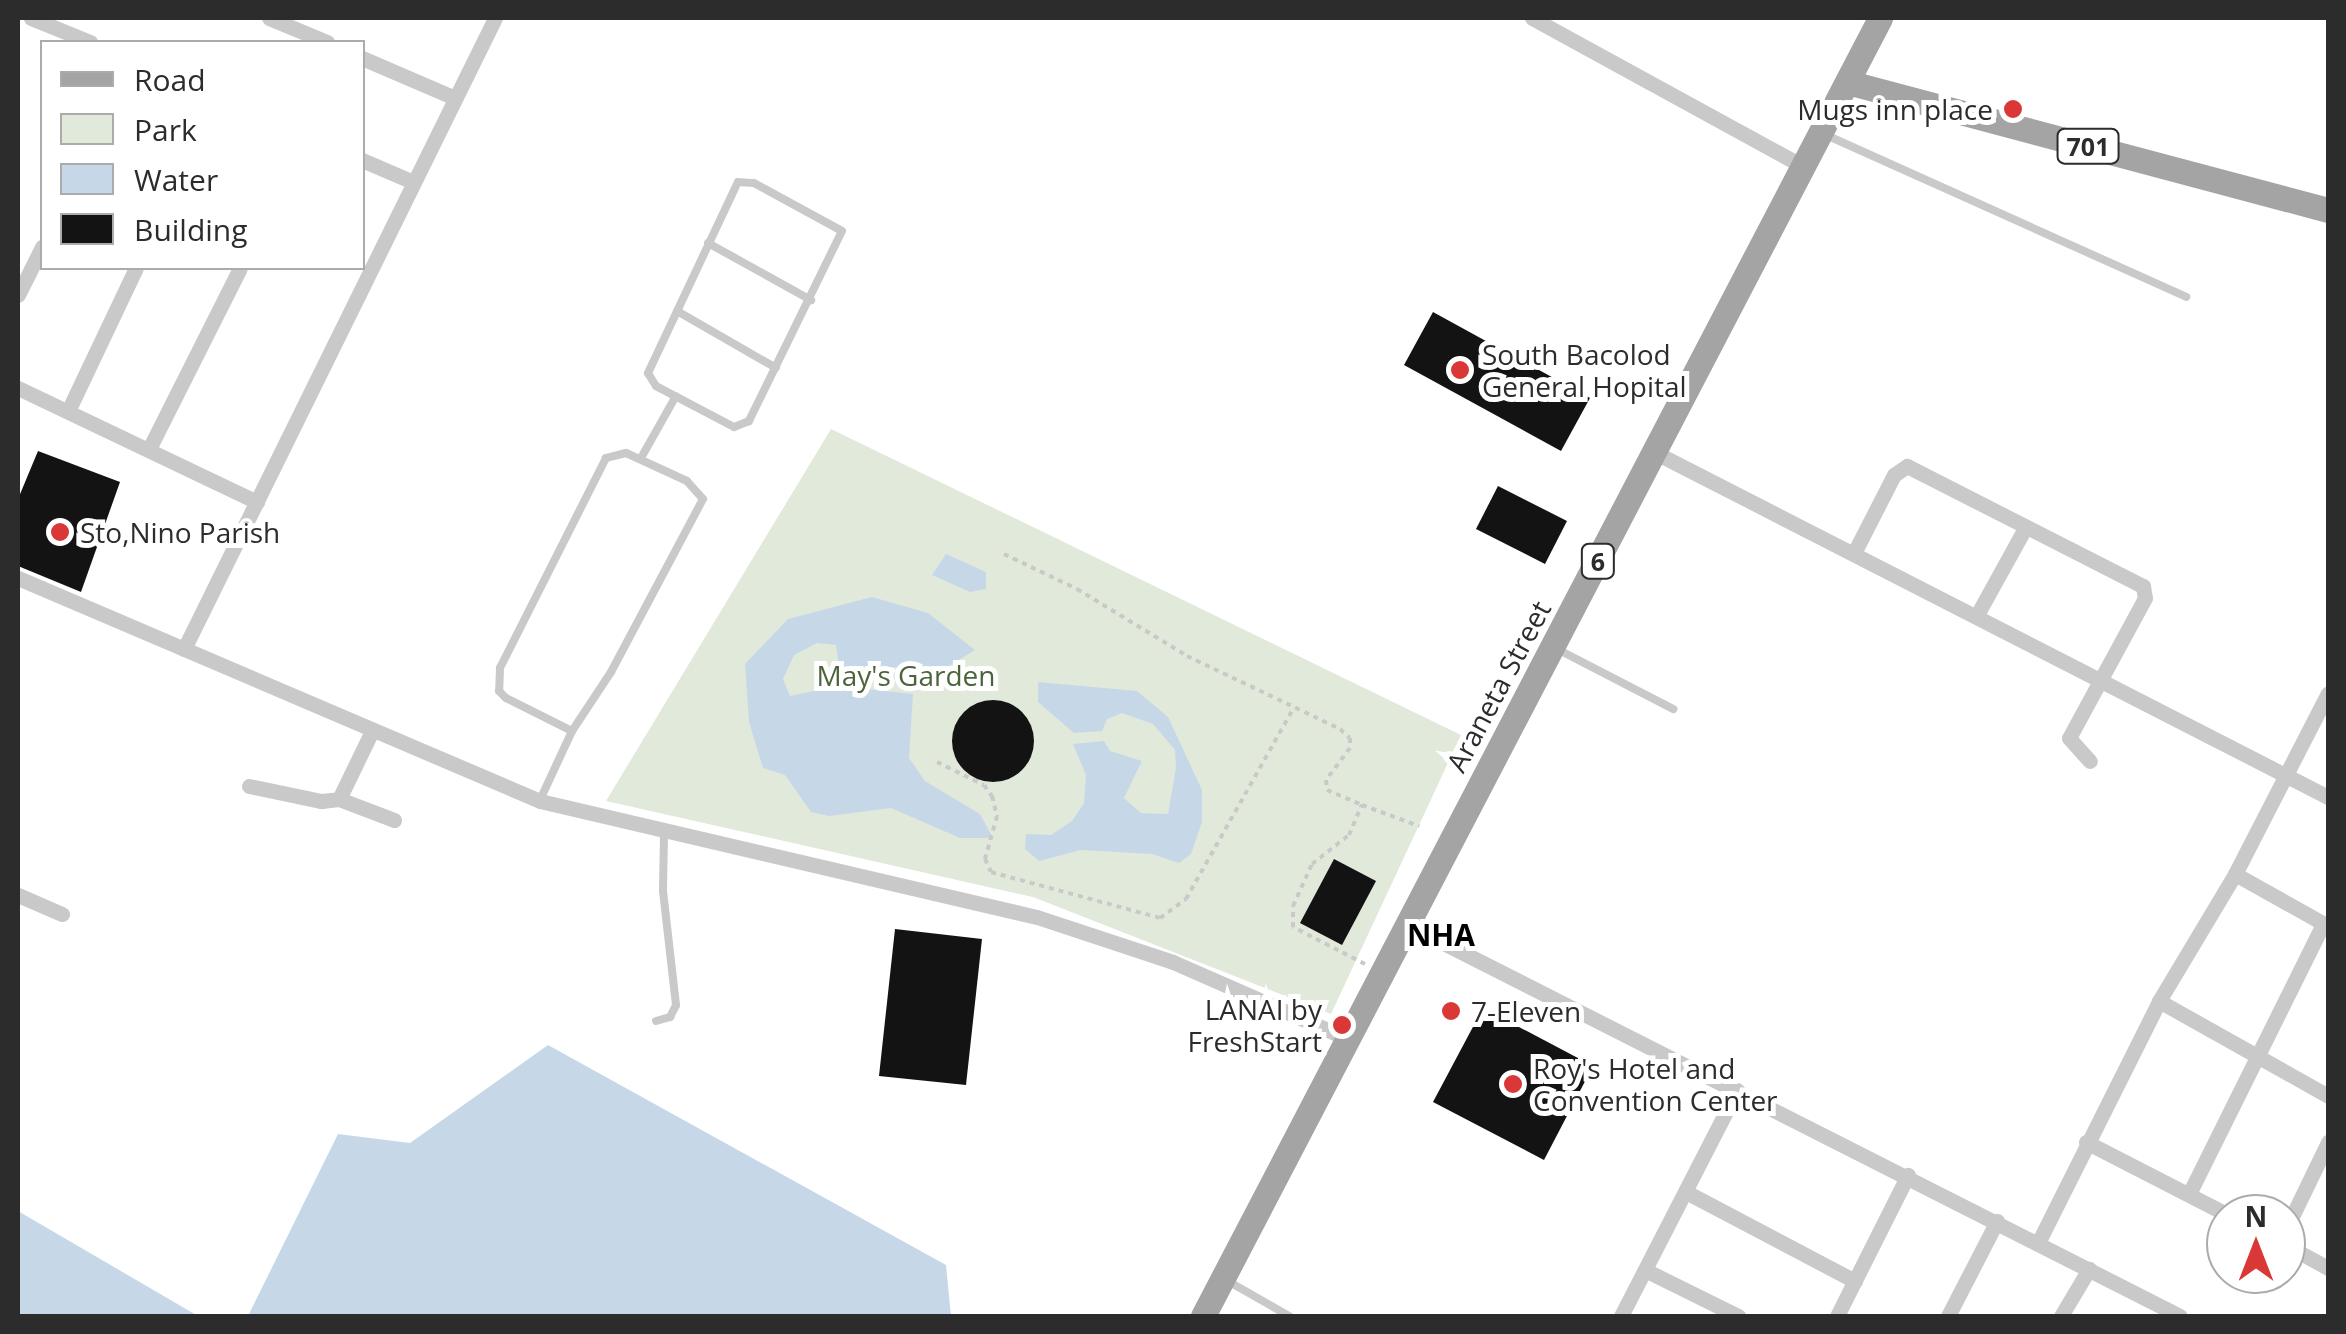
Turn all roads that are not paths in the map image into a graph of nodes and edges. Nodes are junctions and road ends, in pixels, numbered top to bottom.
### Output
1 (31, 18) edge
2 (269, 18) edge
3 (494, 18) edge
4 (1532, 18) edge
5 (1880, 18) edge
6 (85, 40) edge
7 (322, 40) edge
8 (365, 59) edge
9 (1848, 82) junction
10 (456, 98) junction
11 (1822, 133) junction
12 (365, 161) edge
13 (1804, 167) junction
14 (413, 182) junction
15 (2328, 210) edge
16 (708, 243) junction
17 (40, 251) edge
18 (370, 261) edge
19 (135, 270) edge
20 (239, 270) edge
21 (18, 295) edge
22 (2186, 297) dead end
23 (811, 300) junction
24 (677, 312) junction
25 (776, 368) junction
26 (18, 388) edge
27 (676, 396) junction
28 (69, 409) junction
29 (150, 447) junction
30 (1654, 452) junction
31 (641, 458) junction
32 (257, 502) junction
33 (2024, 530) junction
34 (1854, 553) junction
35 (18, 578) edge
36 (1977, 615) junction
37 (1552, 647) junction
38 (184, 649) junction
39 (2102, 677) junction
40 (2328, 693) edge
41 (1673, 709) dead end
42 (572, 731) junction
43 (371, 733) junction
44 (2090, 761) dead end
45 (2285, 774) junction
46 (249, 786) dead end
47 (2328, 797) edge
48 (339, 799) junction
49 (540, 801) junction
50 (394, 820) dead end
51 (664, 833) junction
52 (2235, 874) junction
53 (18, 895) edge
54 (62, 914) dead end
55 (1408, 925) junction
56 (2326, 925) edge
57 (2159, 1001) junction
58 (656, 1020) dead end
59 (1348, 1039) junction
60 (2256, 1057) junction
61 (1737, 1090) junction
62 (2328, 1096) edge
63 (2086, 1142) junction
64 (2328, 1142) edge
65 (1908, 1176) junction
66 (1686, 1192) junction
67 (2189, 1194) junction
68 (2303, 1194) edge
69 (2206, 1203) edge
70 (1997, 1221) junction
71 (2039, 1241) junction
72 (2306, 1256) edge
73 (2328, 1268) edge
74 (2089, 1269) junction
75 (1647, 1271) junction
76 (1222, 1278) junction
77 (1855, 1281) junction
78 (1202, 1316) edge
79 (1289, 1316) edge
80 (1621, 1316) edge
81 (1738, 1316) edge
82 (1837, 1316) edge
83 (1948, 1316) edge
84 (2061, 1316) edge
85 (2180, 1316) edge

1 - 6 street
2 - 7 street
3 - 10 street
4 - 13 street
5 - 9 main road, 6
8 - 10 street
9 - 11 main road, Araneta Street / 6
9 - 15 main road, 701
10 - 14 street
11 - 13 main road, Araneta Street / 6
11 - 22 lane
12 - 14 street
13 - 30 main road, Araneta Street / 6
14 - 18 street
16 - 23 lane
16 - 23 lane
16 - 24 lane
17 - 21 street
18 - 32 street
19 - 28 street
20 - 29 street
23 - 25 lane
24 - 25 lane
24 - 27 lane
25 - 27 lane
26 - 28 street
27 - 31 lane
28 - 29 street
29 - 32 street
30 - 34 street
30 - 37 main road, Araneta Street / 6
31 - 42 lane
31 - 42 lane
32 - 38 street
33 - 34 street
33 - 36 street
33 - 39 street
34 - 36 street
35 - 38 street
36 - 39 street
37 - 41 lane
37 - 55 main road, Araneta Street / 6
38 - 43 street
39 - 44 street
39 - 45 street
40 - 45 street
42 - 49 lane
43 - 48 street
43 - 49 street
45 - 47 street
45 - 52 street
46 - 48 street
48 - 50 street
49 - 51 street
51 - 58 lane
51 - 59 street
52 - 56 street
52 - 57 street
53 - 54 street
55 - 59 main road, Araneta Street / 6
55 - 61 street
56 - 60 street
57 - 60 street
57 - 63 street
59 - 76 main road, Araneta Street / 6
60 - 62 street
60 - 67 street
61 - 65 street
61 - 66 street
63 - 67 street
63 - 71 street
64 - 68 street
65 - 70 street
65 - 77 street
66 - 75 street
66 - 77 street
67 - 69 street
70 - 71 street
70 - 83 street
71 - 74 street
72 - 73 street
74 - 84 street
74 - 85 street
75 - 80 street
75 - 81 street
76 - 78 main road, Araneta Street / 6
76 - 79 lane
77 - 82 street

